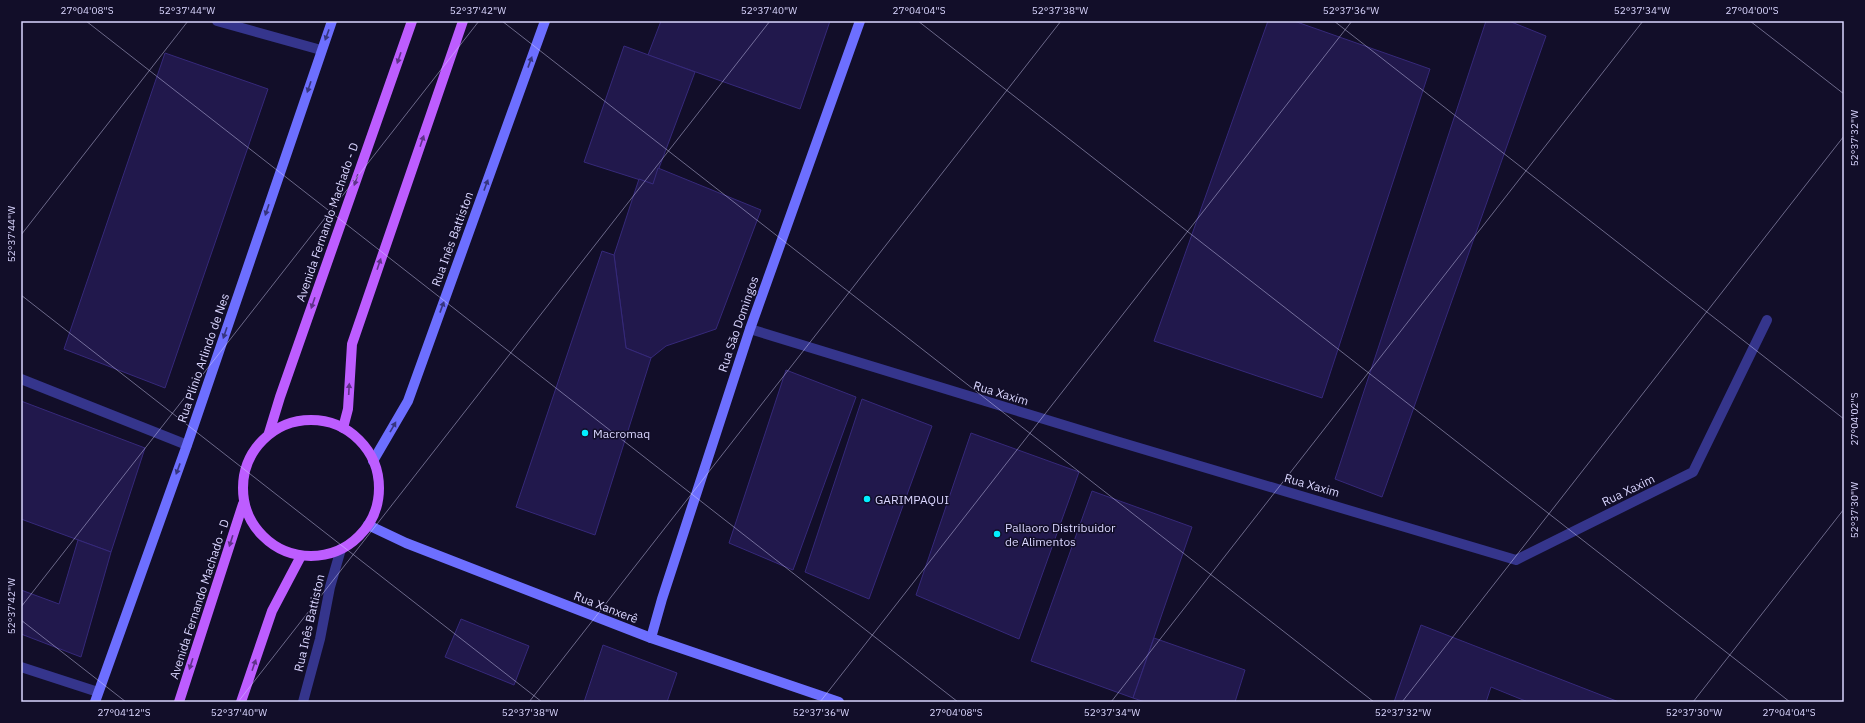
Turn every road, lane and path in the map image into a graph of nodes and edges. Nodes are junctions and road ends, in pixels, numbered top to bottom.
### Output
1 (217, 21) edge
2 (332, 21) edge
3 (412, 21) edge
4 (463, 21) edge
5 (544, 21) edge
6 (860, 21) edge
7 (321, 50) junction
8 (1767, 320) dead end
9 (750, 329) junction
10 (21, 379) edge
11 (343, 428) junction
12 (269, 433) junction
13 (187, 445) junction
14 (373, 461) junction
15 (244, 504) junction
16 (368, 525) junction
17 (342, 550) junction
18 (301, 556) junction
19 (651, 638) junction
20 (21, 667) edge
21 (98, 692) junction
22 (95, 702) edge
23 (178, 702) edge
24 (241, 702) edge
25 (303, 702) edge
26 (839, 702) edge

1 - 7 street
2 -> 7 main road, Rua Plínio Arlindo de Nes
3 -> 12 main road, Avenida Fernando Machado - D
11 -> 4 main road
14 -> 5 main road, Rua Inês Battiston
6 - 9 main road, Rua São Domingos
7 -> 13 main road, Rua Plínio Arlindo de Nes
8 - 9 street, Rua Xaxim
9 - 19 main road, Rua São Domingos
10 - 13 street
11 - 12 main road
11 - 14 main road
12 - 15 main road
13 -> 21 main road, Rua Plínio Arlindo de Nes
14 - 16 main road
15 - 18 main road
15 -> 23 main road, Avenida Fernando Machado - D
16 - 17 main road
16 - 19 main road, Rua Xanxerê
17 - 18 main road
17 - 25 street, Rua Inês Battiston
24 -> 18 main road
19 - 26 main road, Rua Xanxerê
20 - 21 street
21 - 22 main road, Rua Plínio Arlindo de Nes

